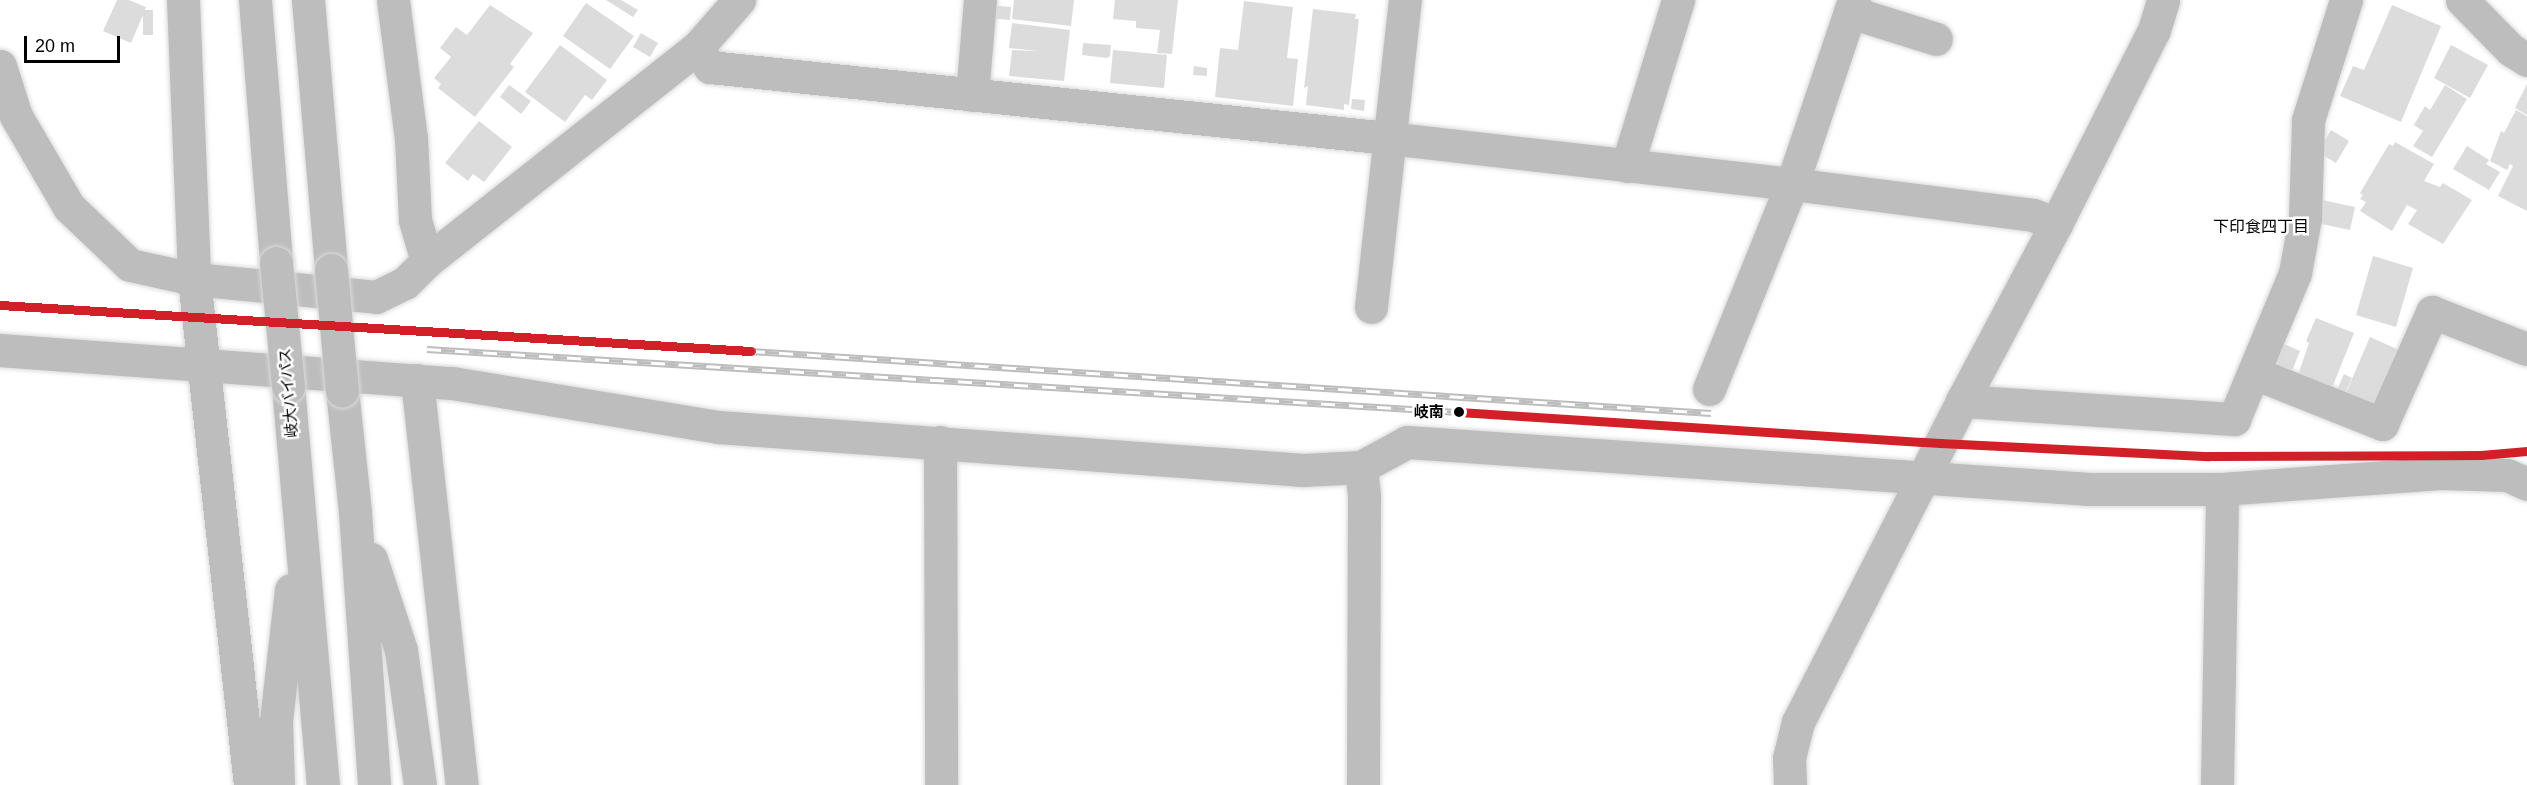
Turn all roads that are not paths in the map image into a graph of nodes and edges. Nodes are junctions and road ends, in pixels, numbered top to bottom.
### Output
1 (183, 0) edge
2 (255, 0) edge
3 (308, 0) edge
4 (393, 0) edge
5 (740, 0) edge
6 (980, 0) edge
7 (1405, 0) edge
8 (1678, 0) edge
9 (2163, 0) edge
10 (2346, 0) edge
11 (2462, 0) edge
12 (1852, 6) edge
13 (1936, 39) dead end
14 (697, 48) junction
15 (2527, 60) edge
16 (0, 66) edge
17 (972, 95) junction
18 (8, 116) edge
19 (1388, 138) junction
20 (1627, 166) junction
21 (1792, 184) junction
22 (2056, 224) junction
23 (427, 261) junction
24 (194, 279) junction
25 (1371, 307) dead end
26 (2527, 349) edge
27 (0, 350) edge
28 (204, 364) junction
29 (2254, 373) junction
30 (417, 380) junction
31 (1709, 389) dead end
32 (1962, 401) junction
33 (940, 442) junction
34 (1361, 467) junction
35 (1922, 478) junction
36 (2527, 484) edge
37 (2222, 489) junction
38 (355, 512) junction
39 (299, 523) junction
40 (250, 785) edge
41 (278, 785) edge
42 (323, 785) edge
43 (374, 785) edge
44 (420, 785) edge
45 (462, 785) edge
46 (941, 785) edge
47 (1363, 785) edge
48 (1790, 785) edge
49 (2217, 785) edge

1 - 24 main road
2 - 39 main road, 岐大バイパス, bridge
3 - 38 main road, bridge
4 - 23 main road
5 - 14 main road
6 - 17 main road
7 - 19 main road
8 - 20 main road
9 - 22 main road
10 - 29 main road
11 - 15 main road
12 - 13 main road
12 - 21 main road
14 - 17 main road
14 - 23 main road
16 - 18 main road
17 - 19 main road
18 - 24 main road
19 - 20 main road
19 - 25 main road
20 - 21 main road
21 - 22 main road
21 - 31 main road
22 - 32 main road
23 - 24 main road
24 - 28 main road
26 - 29 main road
27 - 28 main road
28 - 30 main road
28 - 40 main road
29 - 32 main road
30 - 33 main road
30 - 45 main road
32 - 35 main road
33 - 34 main road
33 - 46 main road
34 - 35 main road
34 - 47 main road
35 - 37 main road
35 - 48 main road
36 - 37 main road
37 - 49 main road
38 - 43 main road
38 - 44 main road
39 - 41 main road
39 - 42 main road, 岐大バイパス

